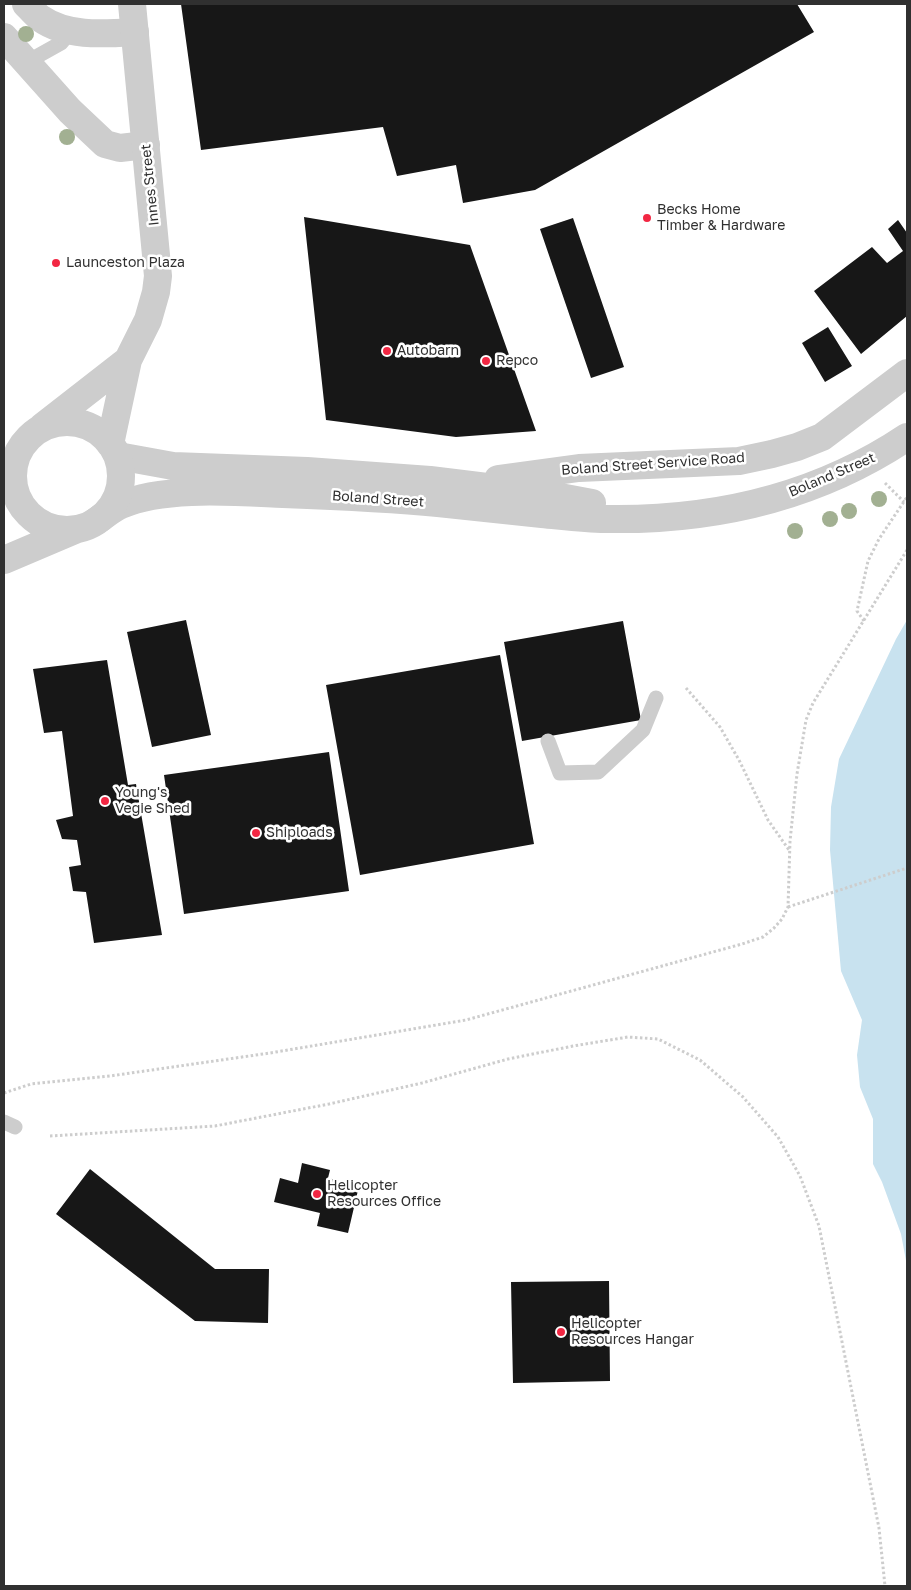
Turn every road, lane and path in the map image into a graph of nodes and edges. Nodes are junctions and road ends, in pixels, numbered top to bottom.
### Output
1 (26, 4) edge
2 (132, 4) edge
3 (71, 31) junction
4 (134, 32) junction
5 (4, 37) edge
6 (27, 62) junction
7 (146, 145) junction
8 (128, 360) junction
9 (907, 373) edge
10 (40, 429) junction
11 (907, 437) edge
12 (114, 450) junction
13 (17, 456) junction
14 (4, 482) edge
15 (885, 483) dead end
16 (465, 484) junction
17 (907, 497) edge
18 (904, 502) junction
19 (664, 518) junction
20 (90, 524) junction
21 (907, 550) edge
22 (4, 560) edge
23 (864, 621) junction
24 (686, 688) dead end
25 (656, 698) dead end
26 (548, 742) dead end
27 (790, 850) junction
28 (907, 868) edge
29 (788, 907) junction
30 (4, 1093) edge
31 (50, 1136) dead end
32 (885, 1586) edge

1 - 3 street
2 - 4 street, Innes Street
3 - 4 street
3 - 6 lane
4 - 7 street, Innes Street
5 - 6 street
6 - 7 street
7 - 8 street, Innes Street
8 - 10 street, Innes Street
8 - 12 street, Innes Street
9 - 16 street, Boland Street Service Road
10 - 12 street
10 - 13 street
11 - 19 street, Boland Street
12 - 16 street, Boland Street
12 - 20 street
13 - 14 street
13 - 20 street
15 - 18 path
16 - 19 street, Boland Street
17 - 18 path
18 - 23 path
19 - 20 street, Boland Street
20 - 22 street
21 - 23 path
23 - 27 path
24 - 27 path
25 - 26 lane
27 - 29 path
28 - 29 path
29 - 30 path
31 - 32 path

